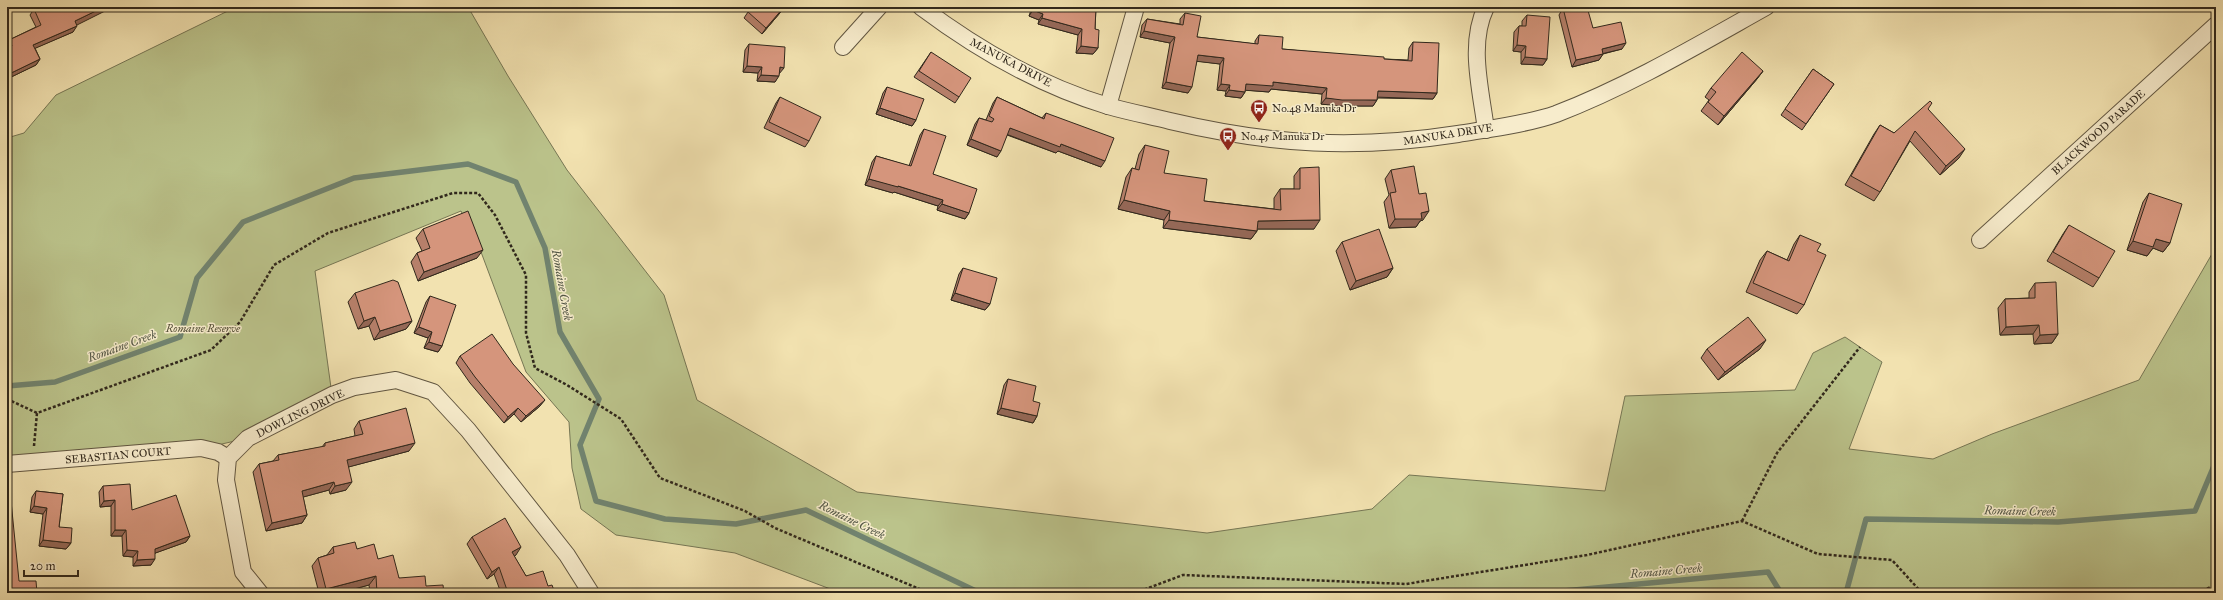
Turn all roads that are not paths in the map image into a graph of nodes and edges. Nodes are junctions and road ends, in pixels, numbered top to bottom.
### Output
1 (879, 7) edge
2 (921, 7) edge
3 (1136, 7) edge
4 (1486, 7) edge
5 (1766, 7) edge
6 (2216, 25) edge
7 (843, 46) dead end
8 (1108, 106) junction
9 (1486, 130) junction
10 (1980, 240) dead end
11 (228, 458) junction
12 (7, 464) edge
13 (260, 593) edge
14 (591, 593) edge

1 - 7 street
2 - 8 street, MANUKA DRIVE
3 - 8 street
4 - 9 street
5 - 9 street, MANUKA DRIVE
6 - 10 street, BLACKWOOD PARADE
8 - 9 street, MANUKA DRIVE
11 - 12 street, SEBASTIAN COURT
11 - 13 street
11 - 14 street, DOWLING DRIVE

